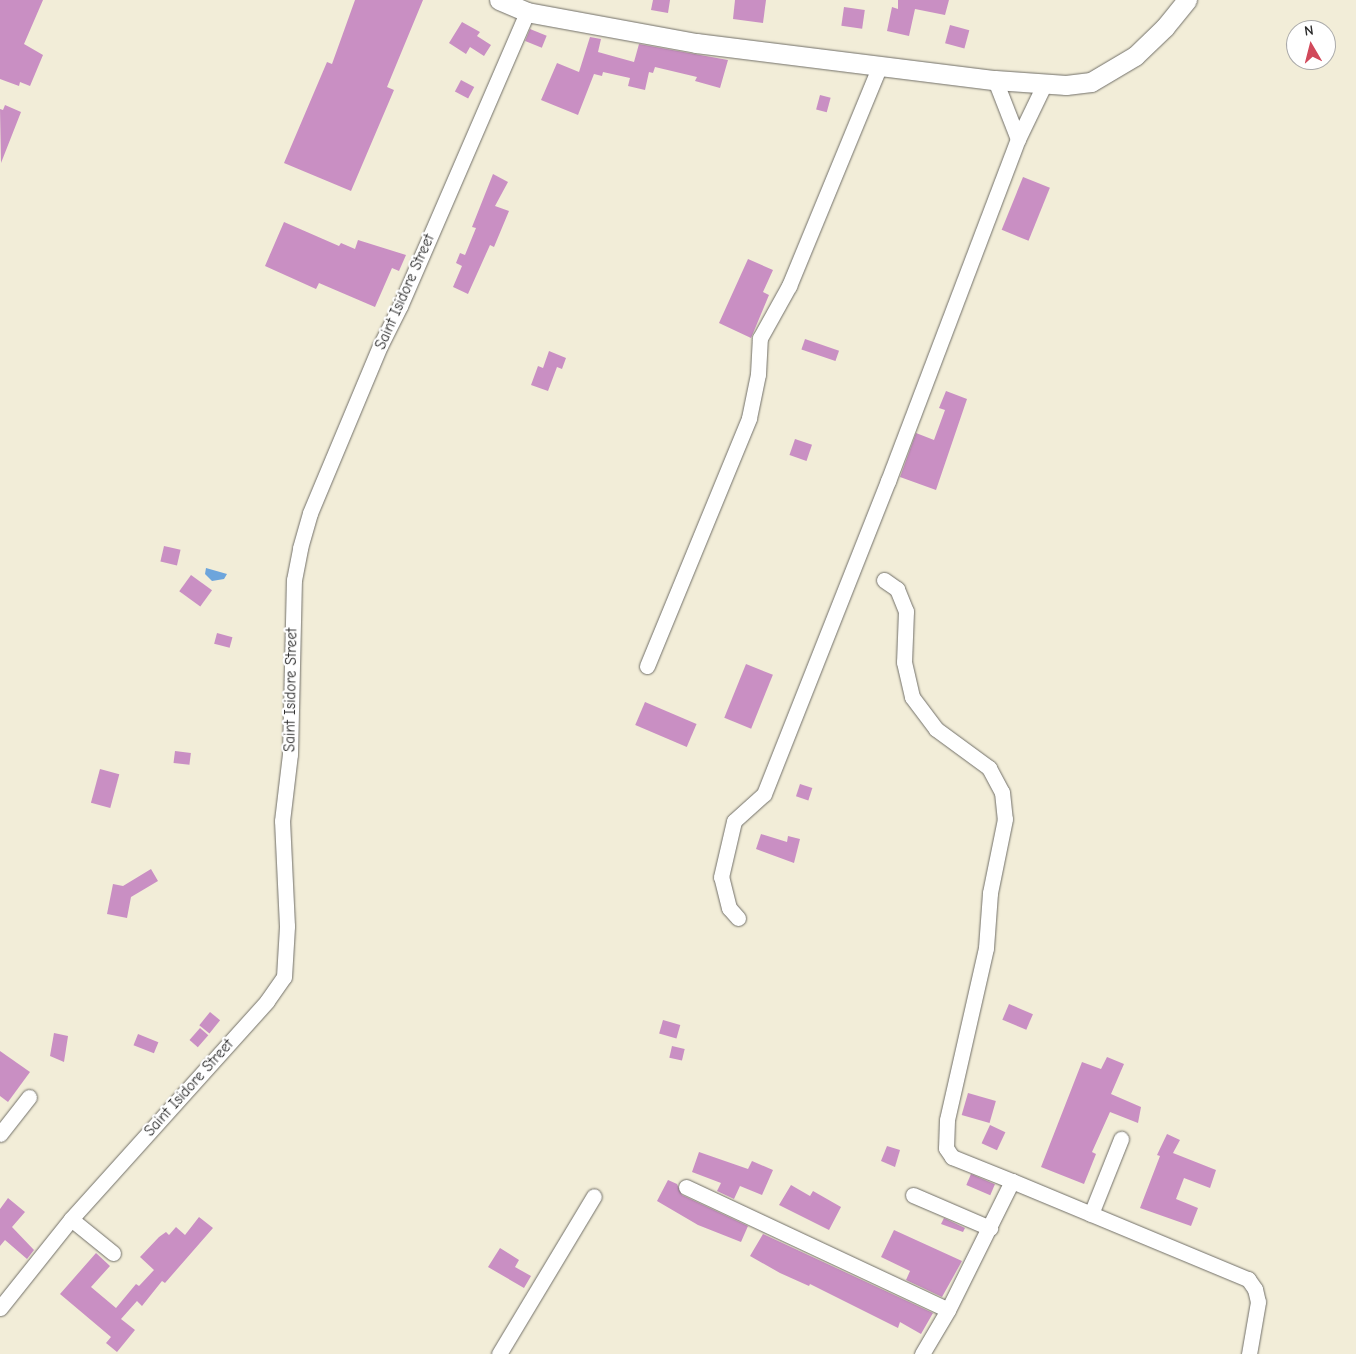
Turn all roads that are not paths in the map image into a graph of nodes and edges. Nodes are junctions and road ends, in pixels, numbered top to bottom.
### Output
1 (499, 0) edge
2 (1187, 0) edge
3 (527, 12) junction
4 (880, 65) junction
5 (994, 80) junction
6 (1044, 85) junction
7 (1018, 139) junction
8 (884, 580) dead end
9 (647, 666) dead end
10 (738, 918) dead end
11 (29, 1096) dead end
12 (0, 1134) edge
13 (1121, 1139) dead end
14 (1012, 1181) junction
15 (686, 1187) dead end
16 (913, 1195) dead end
17 (594, 1196) dead end
18 (1092, 1214) junction
19 (71, 1219) junction
20 (990, 1228) junction
21 (113, 1253) dead end
22 (0, 1308) edge
23 (948, 1310) junction
24 (500, 1354) edge
25 (922, 1354) edge
26 (1249, 1354) edge

1 - 3 street
2 - 6 street
3 - 4 street
3 - 19 street, Saint Isidore Street
4 - 5 street
4 - 9 street
5 - 6 street
5 - 7 street
6 - 7 street
7 - 10 street
8 - 14 street
11 - 12 street
13 - 18 street
14 - 18 street
14 - 20 street
15 - 23 street
16 - 20 street
17 - 24 street
18 - 26 street
19 - 21 street
19 - 22 street, Saint Isidore Street
20 - 23 street
23 - 25 street

